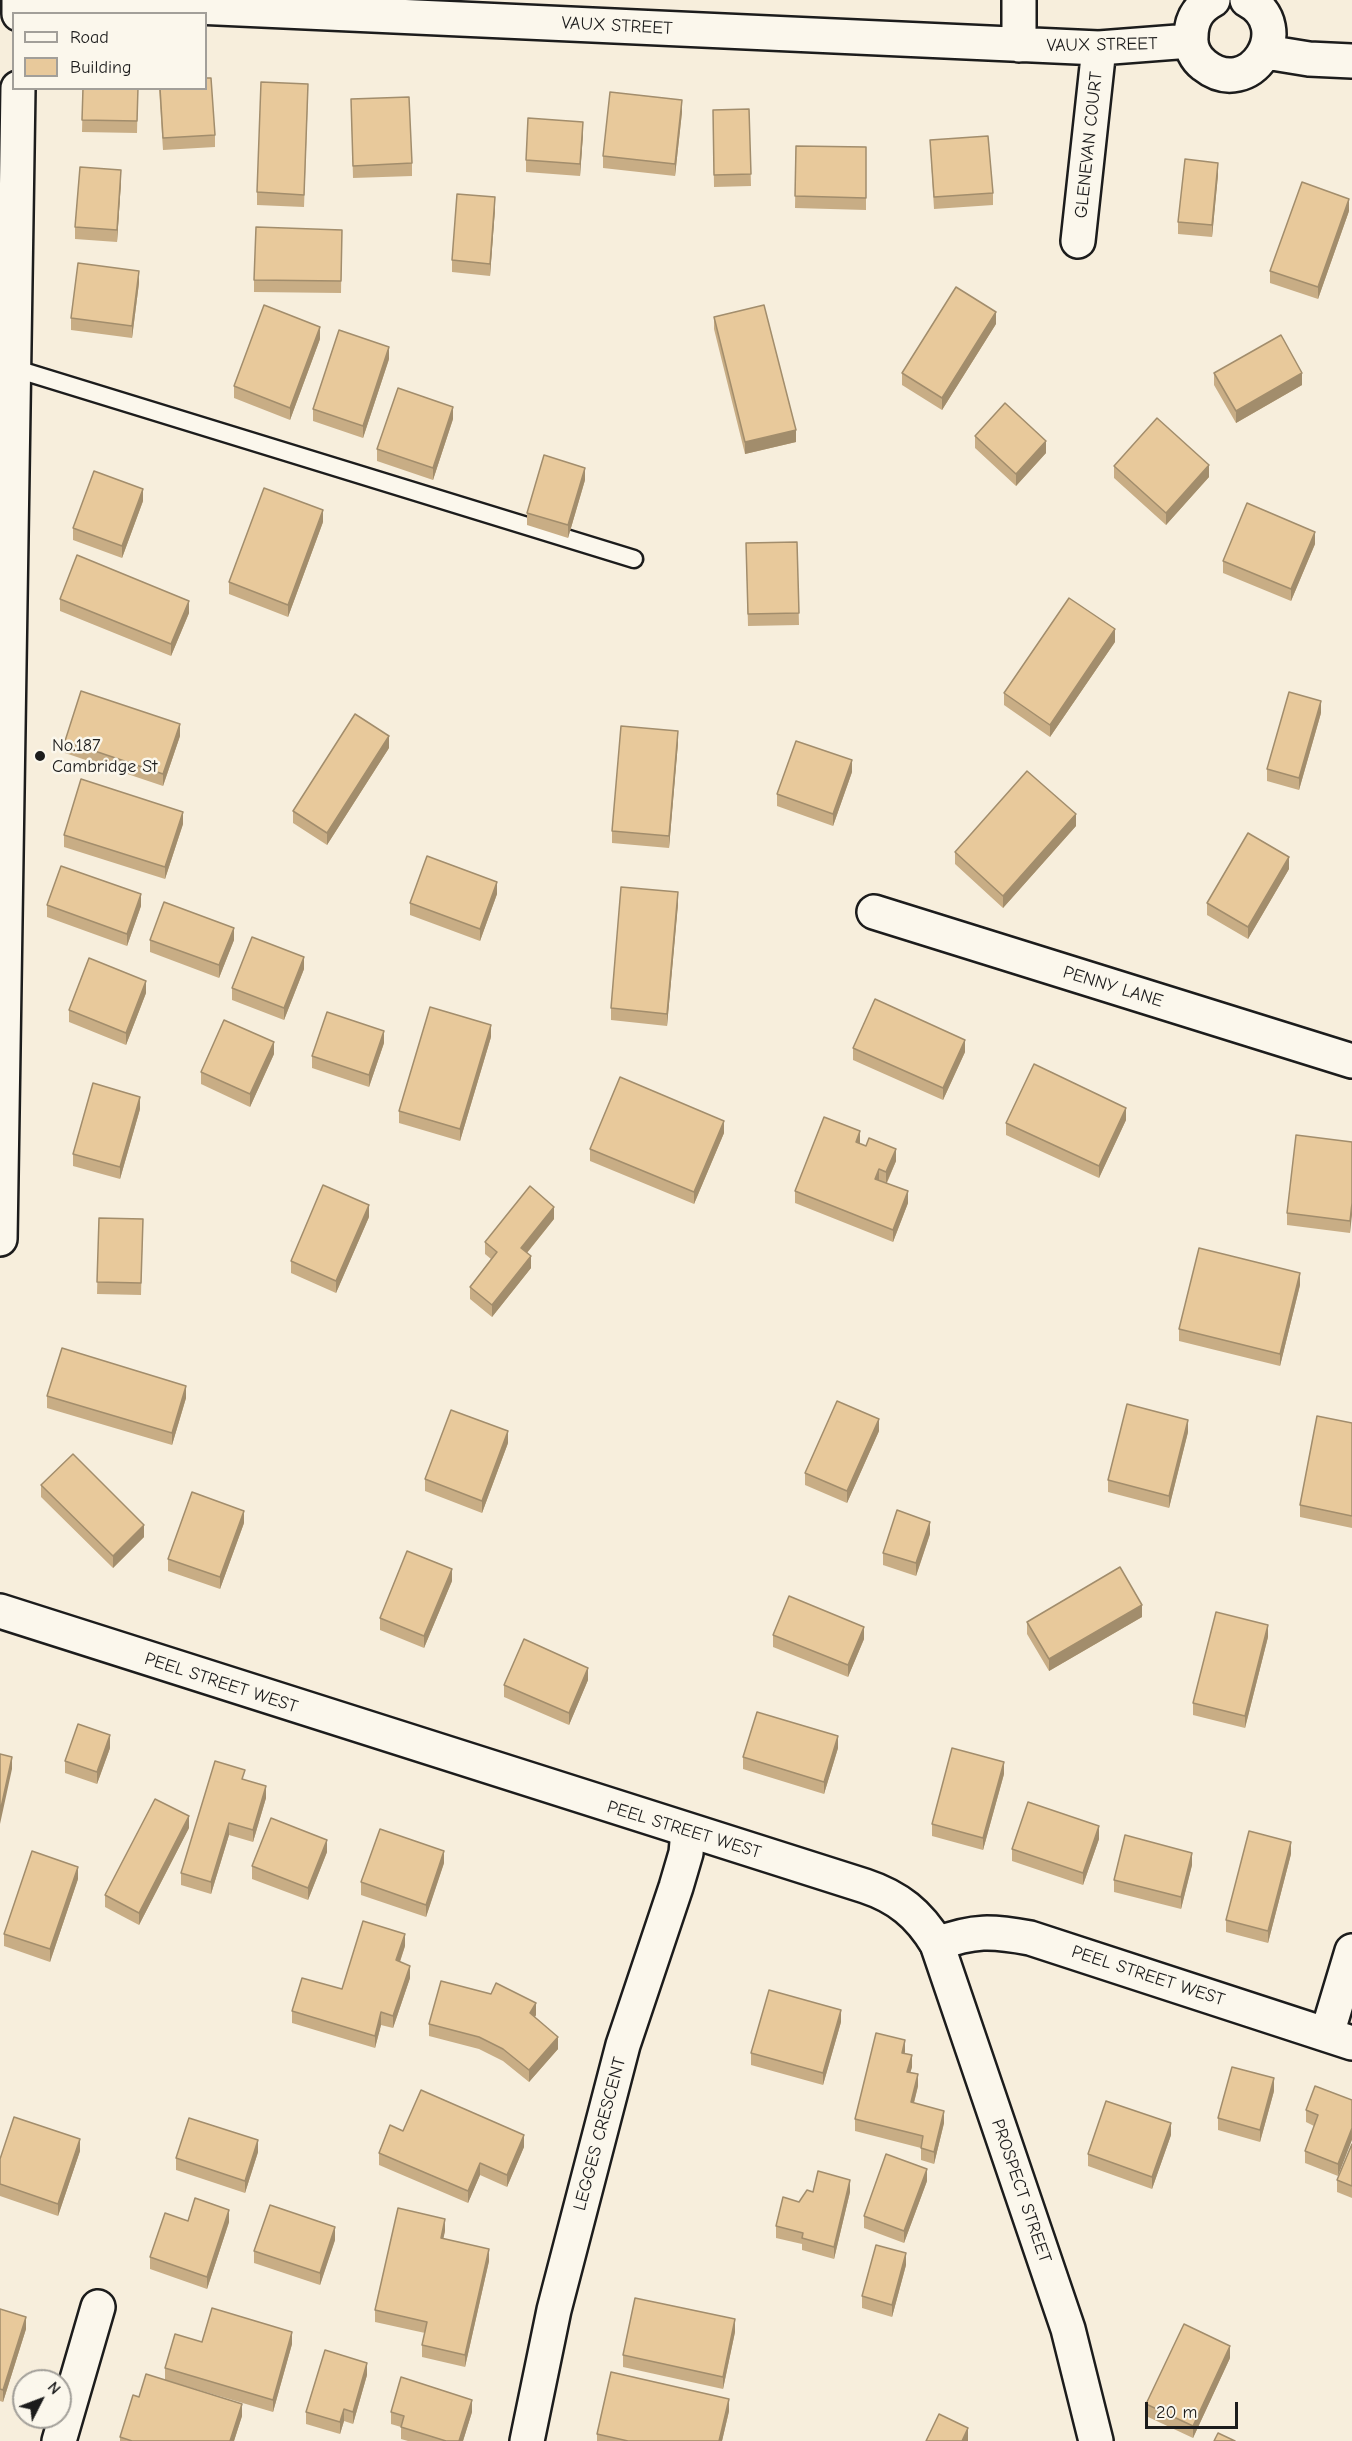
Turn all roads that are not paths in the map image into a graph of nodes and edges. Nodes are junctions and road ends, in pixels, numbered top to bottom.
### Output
1 (42, 0) edge
2 (1019, 0) edge
3 (1213, 0) edge
4 (1259, 4) edge
5 (1190, 41) junction
6 (1018, 45) junction
7 (1099, 48) junction
8 (1266, 52) junction
9 (1352, 61) edge
10 (18, 90) edge
11 (1078, 241) dead end
12 (13, 368) junction
13 (634, 559) dead end
14 (874, 912) dead end
15 (1352, 1061) edge
16 (0, 1239) edge
17 (0, 1611) edge
18 (687, 1831) junction
19 (937, 1944) junction
20 (1352, 1951) edge
21 (1340, 2038) edge
22 (98, 2307) dead end
23 (59, 2441) edge
24 (527, 2441) edge
25 (1096, 2441) edge

1 - 6 street, VAUX STREET
2 - 6 street
3 - 5 street
4 - 8 street
5 - 7 street, VAUX STREET
5 - 8 street
6 - 7 street, VAUX STREET
7 - 11 street, GLENEVAN COURT
8 - 9 street
10 - 12 street
12 - 13 lane
12 - 16 street
14 - 15 street, PENNY LANE
17 - 18 street, PEEL STREET WEST
18 - 19 street, PEEL STREET WEST
18 - 24 street, LEGGES CRESCENT
19 - 21 street, PEEL STREET WEST
19 - 25 street, PROSPECT STREET
20 - 21 street
22 - 23 street

